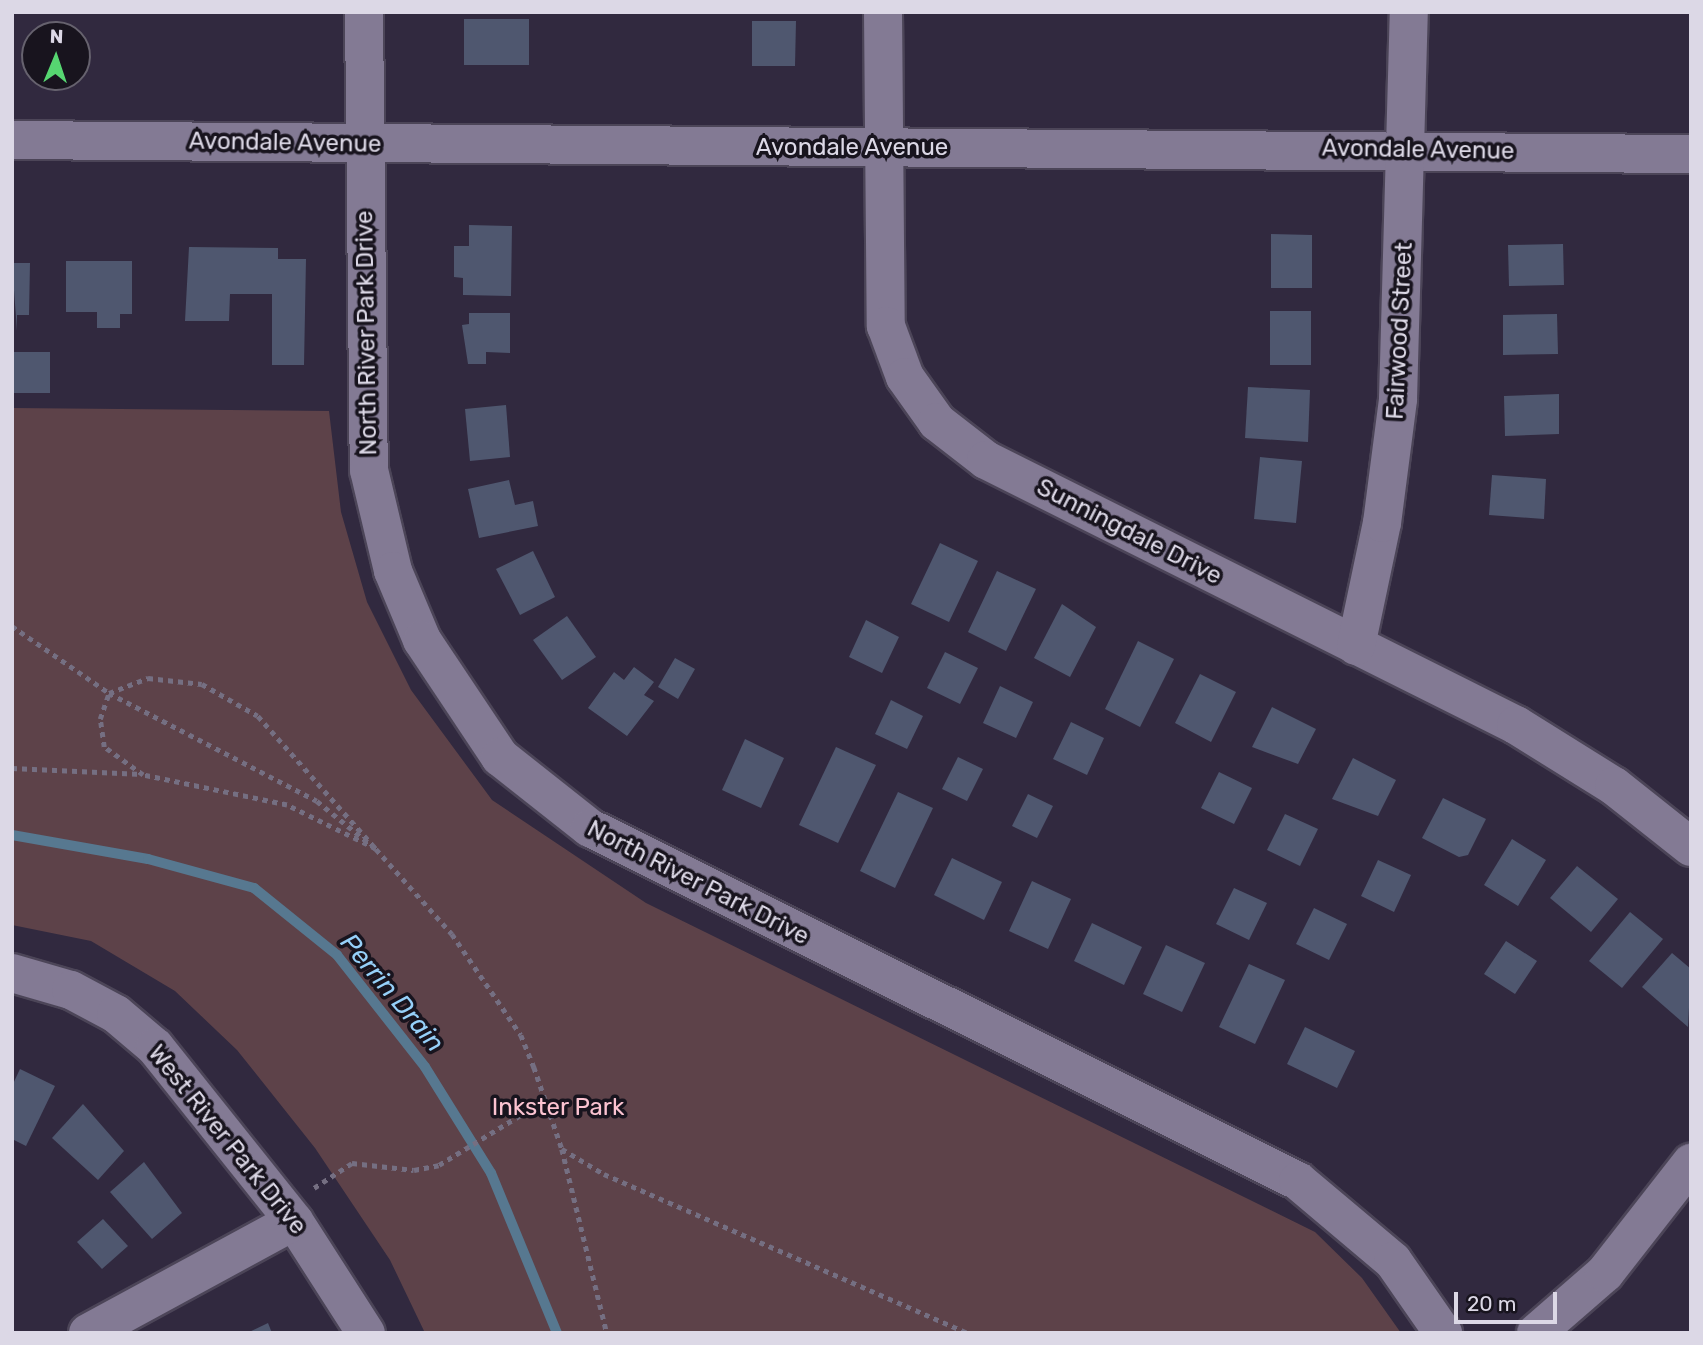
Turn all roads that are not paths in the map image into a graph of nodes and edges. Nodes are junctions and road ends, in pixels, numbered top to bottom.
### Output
1 (364, 12) edge
2 (883, 12) edge
3 (1409, 12) edge
4 (12, 140) edge
5 (365, 144) junction
6 (882, 148) junction
7 (1408, 150) junction
8 (1691, 154) edge
9 (1356, 646) junction
10 (1691, 847) edge
11 (12, 973) edge
12 (1691, 1163) edge
13 (294, 1221) junction
14 (88, 1333) edge
15 (366, 1333) edge
16 (1443, 1333) edge
17 (1536, 1333) edge

1 - 5 street, North River Park Drive
2 - 6 street, Sunningdale Drive
3 - 7 street, Fairwood Street
4 - 5 street, Avondale Avenue
5 - 6 street, Avondale Avenue
5 - 16 street, North River Park Drive
6 - 7 street, Avondale Avenue
6 - 9 street, Sunningdale Drive
7 - 8 street, Avondale Avenue
7 - 9 street, Fairwood Street
9 - 10 street, Sunningdale Drive
11 - 13 street, West River Park Drive
12 - 17 street
13 - 14 street
13 - 15 street, West River Park Drive

